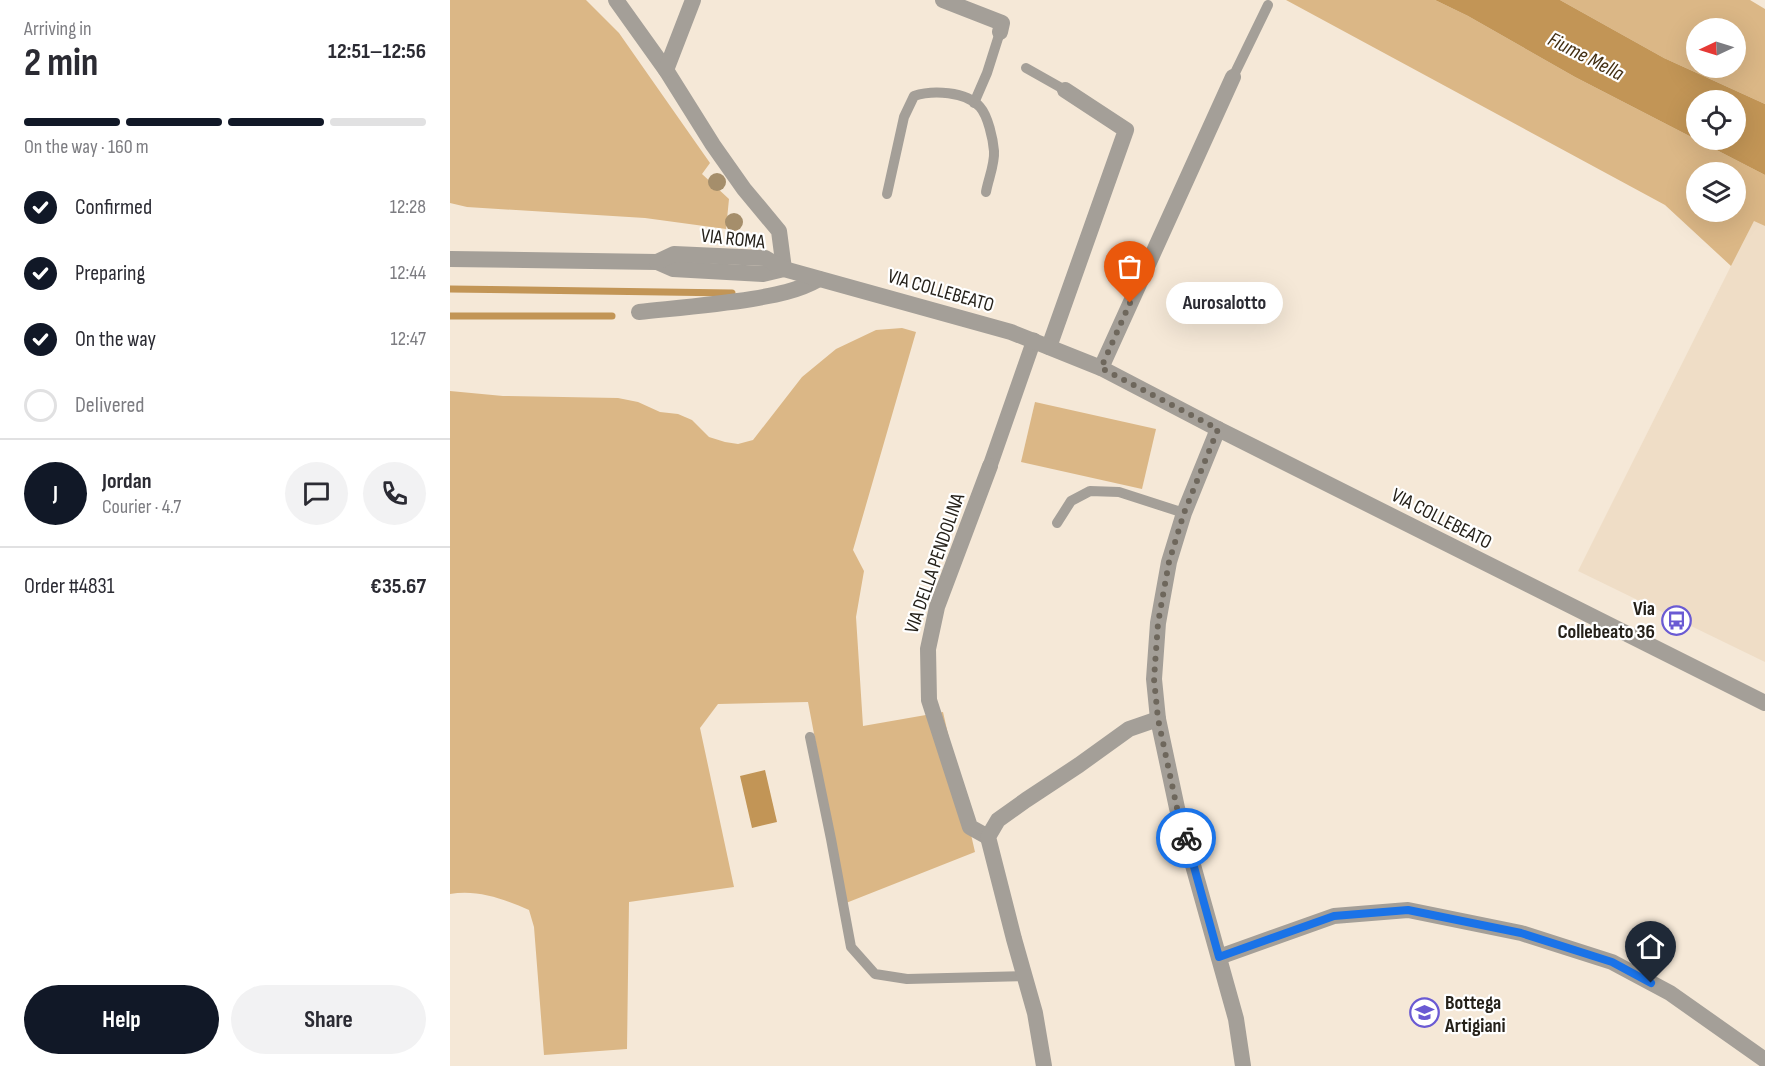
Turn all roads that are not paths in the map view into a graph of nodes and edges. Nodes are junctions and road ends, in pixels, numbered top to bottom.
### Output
1 (616, 0) edge
2 (693, 0) edge
3 (943, 0) edge
4 (1268, 5) dead end
5 (1000, 32) joint
6 (1026, 68) dead end
7 (666, 70) junction
8 (1233, 78) joint
9 (1065, 90) joint
10 (974, 103) junction
11 (986, 192) dead end
12 (888, 194) dead end
13 (450, 248) edge
14 (450, 259) edge
15 (500, 260) junction
16 (784, 269) junction
17 (819, 279) junction
18 (639, 312) dead end
19 (1041, 343) junction
20 (1101, 368) junction
21 (1218, 429) junction
22 (990, 466) joint
23 (1184, 513) junction
24 (1057, 523) dead end
25 (1765, 703) edge
26 (1158, 719) junction
27 (810, 737) dead end
28 (988, 837) junction
29 (1219, 957) junction
30 (1025, 976) junction
31 (1765, 1060) edge
32 (1044, 1066) edge
33 (1243, 1066) edge

1 - 7 street
2 - 7 street
3 - 5 street
4 - 8 lane
5 - 10 lane
6 - 9 lane
7 - 16 street
8 - 20 street
9 - 19 street
10 - 11 lane
10 - 12 lane
13 - 15 street, VIA ROMA
14 - 15 street, VIA ROMA
15 - 16 street, VIA ROMA
16 - 17 street, VIA COLLEBEATO
17 - 18 street
17 - 19 street, VIA COLLEBEATO
19 - 20 street, VIA COLLEBEATO
19 - 22 street
20 - 21 street, VIA COLLEBEATO
21 - 23 street
21 - 25 street, VIA COLLEBEATO
22 - 28 street, VIA DELLA PENDOLINA
23 - 24 lane
23 - 26 street
26 - 28 street
26 - 29 street
27 - 30 lane
28 - 30 street
29 - 31 street
29 - 33 street
30 - 32 street

